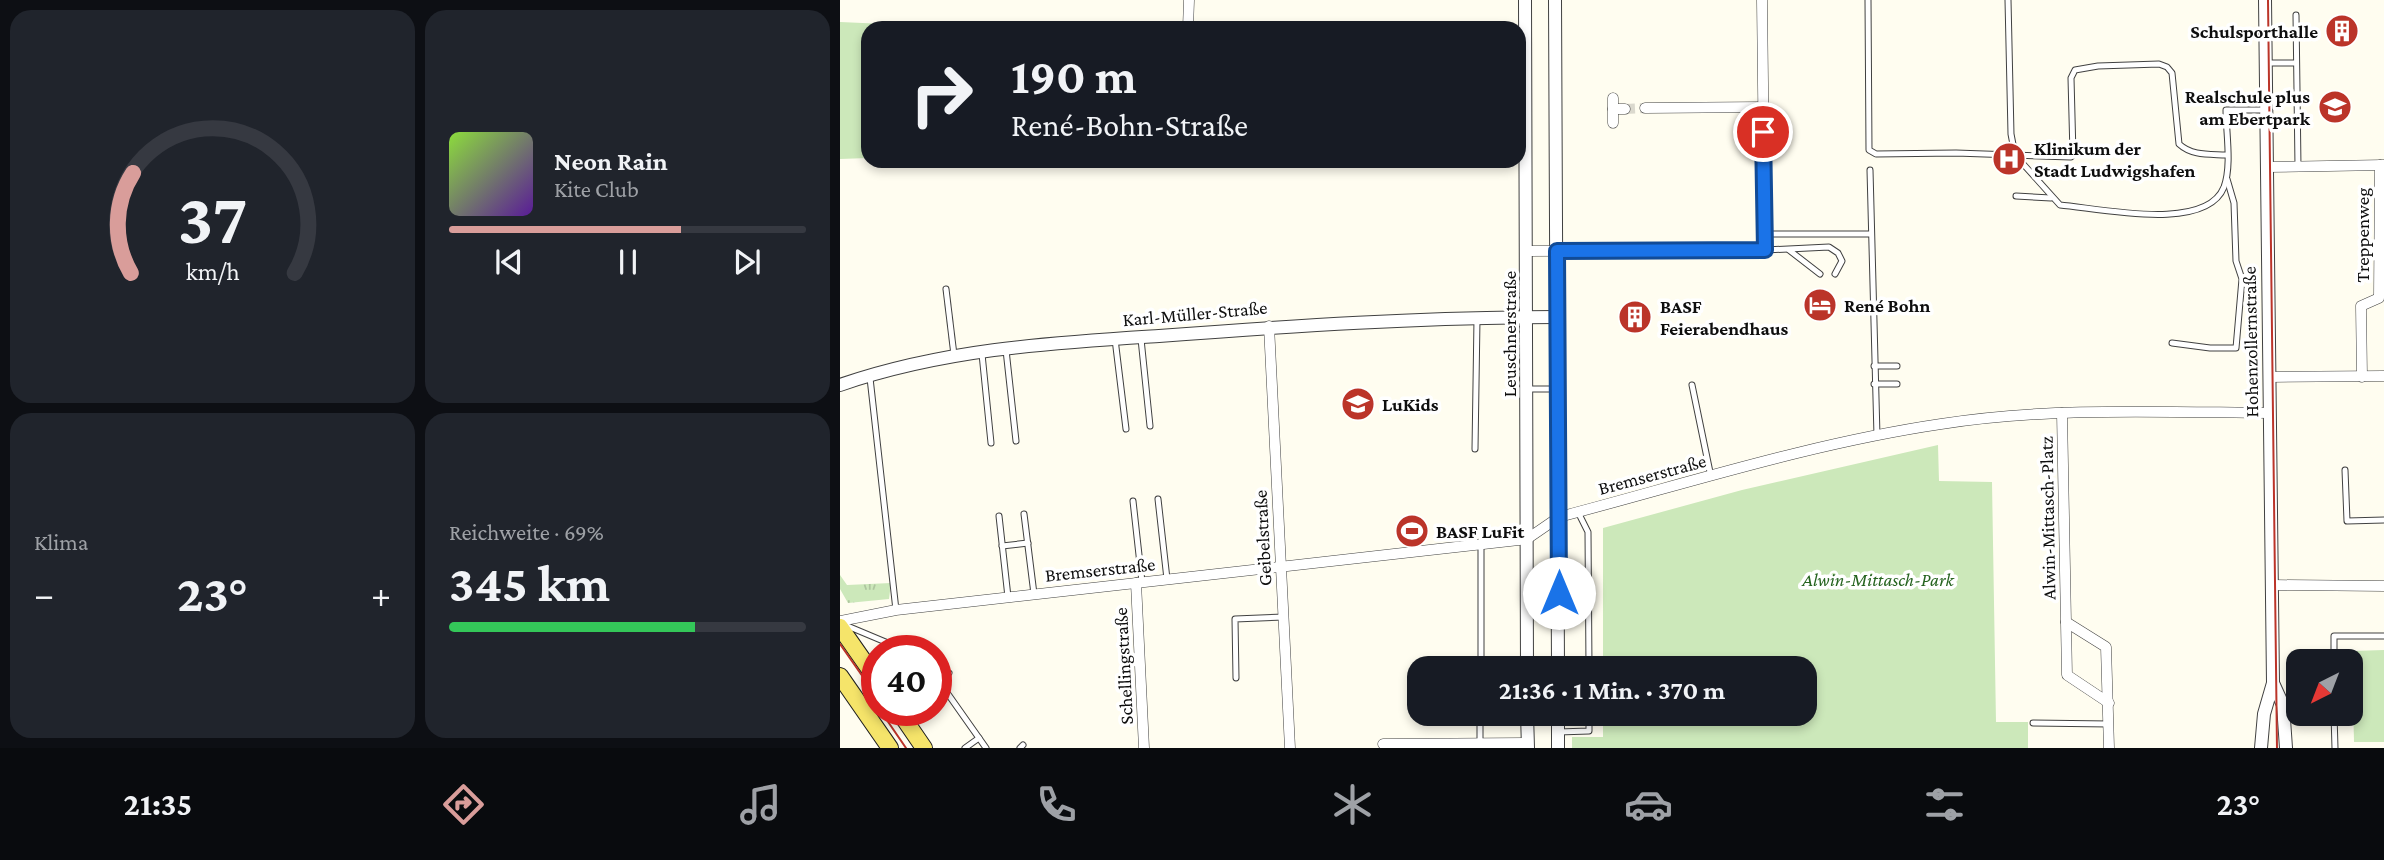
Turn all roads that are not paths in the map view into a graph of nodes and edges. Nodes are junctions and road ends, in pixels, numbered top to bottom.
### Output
1 (1189, 0) edge
2 (1525, 0) edge
3 (1555, 0) edge
4 (1762, 0) edge
5 (1868, 0) edge
6 (2008, 0) edge
7 (2265, 0) edge
8 (2296, 15) dead end
9 (1188, 21) edge
10 (1525, 21) edge
11 (2266, 63) junction
12 (2296, 63) junction
13 (1763, 107) junction
14 (1625, 108) dead end
15 (1645, 108) tunnel mouth
16 (2266, 110) junction
17 (1614, 123) dead end
18 (1526, 126) edge
19 (2015, 155) junction
20 (2226, 155) junction
21 (2382, 165) edge
22 (2267, 167) junction
23 (2298, 167) junction
24 (1870, 170) dead end
25 (2227, 176) junction
26 (2016, 196) dead end
27 (2051, 198) junction
28 (1765, 234) junction
29 (1871, 234) junction
30 (1765, 250) junction
31 (1789, 250) junction
32 (1527, 251) junction
33 (1557, 251) junction
34 (1820, 274) dead end
35 (1835, 274) dead end
36 (946, 289) dead end
37 (1478, 317) junction
38 (1528, 317) junction
39 (1558, 317) junction
40 (1269, 326) junction
41 (1140, 337) junction
42 (1115, 339) junction
43 (2172, 343) dead end
44 (1006, 348) junction
45 (982, 351) junction
46 (954, 355) junction
47 (1874, 366) junction
48 (1897, 366) dead end
49 (869, 374) junction
50 (2384, 376) edge
51 (2269, 377) junction
52 (2362, 377) junction
53 (1874, 384) junction
54 (1897, 384) dead end
55 (840, 385) edge
56 (1692, 385) dead end
57 (1528, 388) junction
58 (1558, 389) junction
59 (2063, 413) junction
60 (2270, 413) junction
61 (1150, 426) dead end
62 (1126, 429) dead end
63 (1877, 436) junction
64 (1016, 441) dead end
65 (991, 443) dead end
66 (1475, 449) dead end
67 (2345, 470) dead end
68 (1711, 477) junction
69 (1158, 499) dead end
70 (1133, 501) dead end
71 (1578, 512) junction
72 (1024, 514) dead end
73 (999, 516) dead end
74 (1559, 517) junction
75 (2384, 520) edge
76 (1527, 539) junction
77 (1028, 543) junction
78 (1481, 544) junction
79 (1002, 546) junction
80 (1281, 567) junction
81 (1167, 579) junction
82 (1139, 583) junction
83 (2273, 585) junction
84 (2384, 586) edge
85 (1034, 594) junction
86 (1008, 597) junction
87 (896, 610) junction
88 (1284, 617) junction
89 (2066, 622) junction
90 (840, 624) edge
91 (867, 635) edge
92 (2384, 636) edge
93 (2334, 649) edge
94 (861, 656) edge
95 (1480, 656) edge
96 (1527, 656) edge
97 (1558, 656) edge
98 (1588, 656) edge
99 (840, 676) edge
100 (1236, 678) dead end
101 (2273, 683) junction
102 (952, 700) edge
103 (2109, 704) junction
104 (2033, 723) dead end
105 (2109, 724) junction
106 (909, 726) edge
107 (1480, 726) edge
108 (1527, 726) edge
109 (1558, 726) edge
110 (1589, 726) edge
111 (2334, 726) edge
112 (1558, 732) junction
113 (979, 738) junction
114 (1383, 744) dead end
115 (1480, 744) junction
116 (1528, 746) edge
117 (890, 748) edge
118 (924, 748) edge
119 (965, 748) edge
120 (986, 748) edge
121 (1144, 748) edge
122 (1283, 748) edge
123 (1290, 748) edge
124 (1558, 748) edge
125 (2109, 748) edge
126 (2261, 748) edge
127 (2286, 748) edge
128 (2335, 748) edge

1 - 9 street
2 - 10 street, Leuschnerstraße
3 - 33 street
4 - 13 street
5 - 19 lane
6 - 19 lane
7 - 11 street, Hohenzollernstraße
8 - 12 lane
11 - 12 lane
11 - 16 street, Hohenzollernstraße
12 - 23 lane
13 - 15 street
13 - 28 street
14 - 17 street
16 - 20 lane
16 - 22 street, Hohenzollernstraße
18 - 32 street, Leuschnerstraße
19 - 20 lane
19 - 27 lane
20 - 25 lane
21 - 23 street
21 - 52 street, Treppenweg
22 - 23 street
22 - 51 street, Hohenzollernstraße
24 - 29 lane
25 - 27 lane
25 - 43 lane
26 - 27 lane
28 - 29 lane
28 - 30 street
29 - 47 lane
30 - 31 lane
30 - 33 street
31 - 34 lane
31 - 35 lane
32 - 33 street
32 - 38 street, Leuschnerstraße
33 - 39 street
36 - 46 lane
37 - 38 street, Karl-Müller-Straße
37 - 40 street, Karl-Müller-Straße
37 - 66 lane
38 - 39 street, Karl-Müller-Straße
38 - 57 street, Leuschnerstraße
39 - 58 street
40 - 41 street, Karl-Müller-Straße
40 - 80 street, Geibelstraße
41 - 42 street, Karl-Müller-Straße
41 - 61 lane
42 - 44 street, Karl-Müller-Straße
42 - 62 lane
44 - 45 street, Karl-Müller-Straße
44 - 64 lane
45 - 46 street, Karl-Müller-Straße
45 - 65 lane
46 - 49 street, Karl-Müller-Straße
47 - 48 lane
47 - 53 lane
49 - 55 street, Karl-Müller-Straße
49 - 87 lane
50 - 52 street
51 - 52 street
51 - 60 street, Hohenzollernstraße
53 - 54 lane
53 - 63 lane
56 - 68 lane
57 - 58 lane
57 - 76 street, Leuschnerstraße
58 - 74 street
59 - 60 street, Bremserstraße
59 - 63 street, Bremserstraße
59 - 89 street, Alwin-Mittasch-Platz
60 - 83 street, Hohenzollernstraße
63 - 68 street, Bremserstraße
67 - 75 lane
68 - 71 street, Bremserstraße
69 - 81 lane
70 - 82 lane
71 - 74 street, Bremserstraße
71 - 98 lane
72 - 77 lane
73 - 79 lane
74 - 76 street, Bremserstraße
74 - 97 street
76 - 78 street, Bremserstraße
76 - 96 street, Leuschnerstraße
77 - 79 lane
77 - 85 lane
78 - 80 street, Bremserstraße
78 - 95 lane
79 - 86 lane
80 - 81 street, Bremserstraße
80 - 88 street, Geibelstraße
81 - 82 street, Bremserstraße
82 - 85 street, Bremserstraße
82 - 121 street, Schellingstraße
83 - 84 street
83 - 101 street, Hohenzollernstraße
85 - 86 street, Bremserstraße
86 - 87 street, Bremserstraße
87 - 90 street, Bremserstraße
88 - 100 lane
88 - 123 street, Geibelstraße
89 - 103 street, Alwin-Mittasch-Platz
89 - 103 street, Alwin-Mittasch-Platz
90 - 91 lane
90 - 94 main road
92 - 93 lane
99 - 117 main road
101 - 126 street, Hohenzollernstraße
101 - 127 street, Hohenzollernstraße
102 - 113 lane
103 - 105 street, Alwin-Mittasch-Platz
104 - 105 lane
105 - 125 street, Alwin-Mittasch-Platz
106 - 118 main road
107 - 115 lane
108 - 116 street
109 - 112 street
110 - 112 lane
111 - 128 lane
112 - 124 street
113 - 119 lane
113 - 120 lane
114 - 115 street
115 - 116 street
122 - 123 street, Geibelstraße

